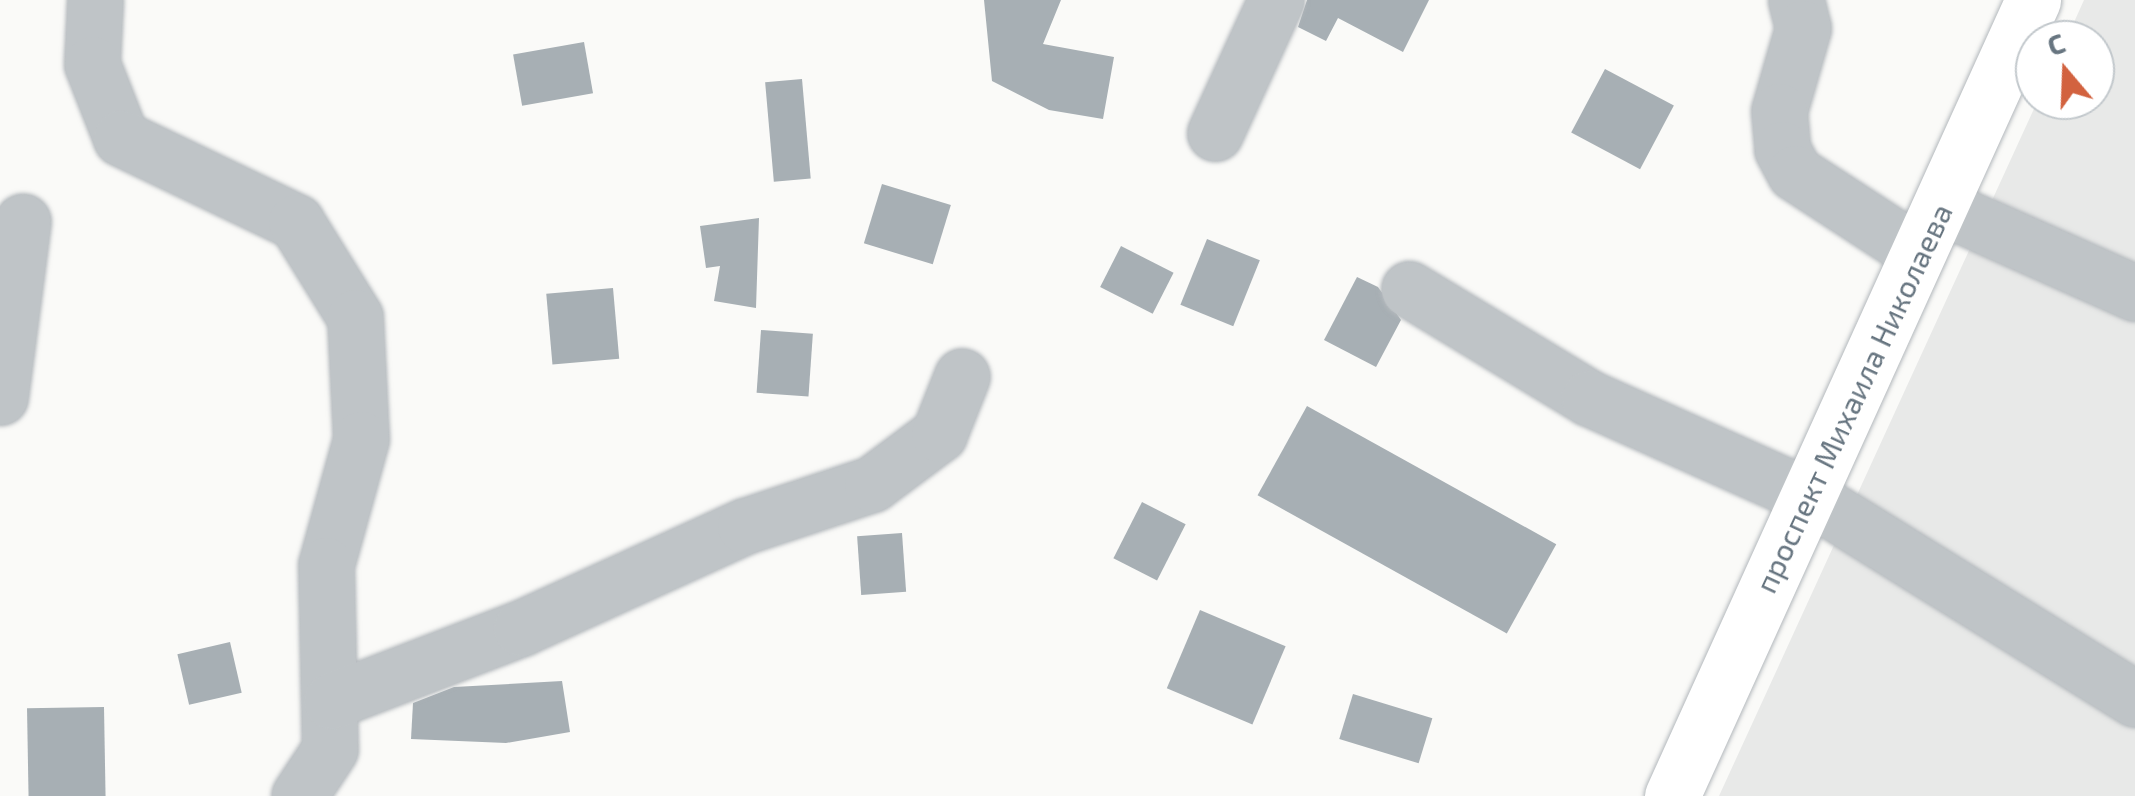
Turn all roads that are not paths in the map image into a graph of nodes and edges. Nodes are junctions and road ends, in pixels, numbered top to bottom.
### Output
1 (95, 0) edge
2 (1276, 0) edge
3 (1796, 0) edge
4 (2033, 0) edge
5 (1216, 133) dead end
6 (23, 221) dead end
7 (1929, 230) junction
8 (1408, 290) dead end
9 (2135, 293) edge
10 (962, 376) dead end
11 (0, 397) edge
12 (1808, 496) junction
13 (2133, 693) edge
14 (331, 701) junction
15 (300, 796) edge
16 (1672, 796) edge

1 - 14 street
2 - 5 street
3 - 7 street
4 - 7 main road, проспект Михаила Николаева
6 - 11 street
7 - 9 street
7 - 12 main road, проспект Михаила Николаева
8 - 12 street
10 - 14 street
12 - 13 street
12 - 16 main road, проспект Михаила Николаева
14 - 15 street

